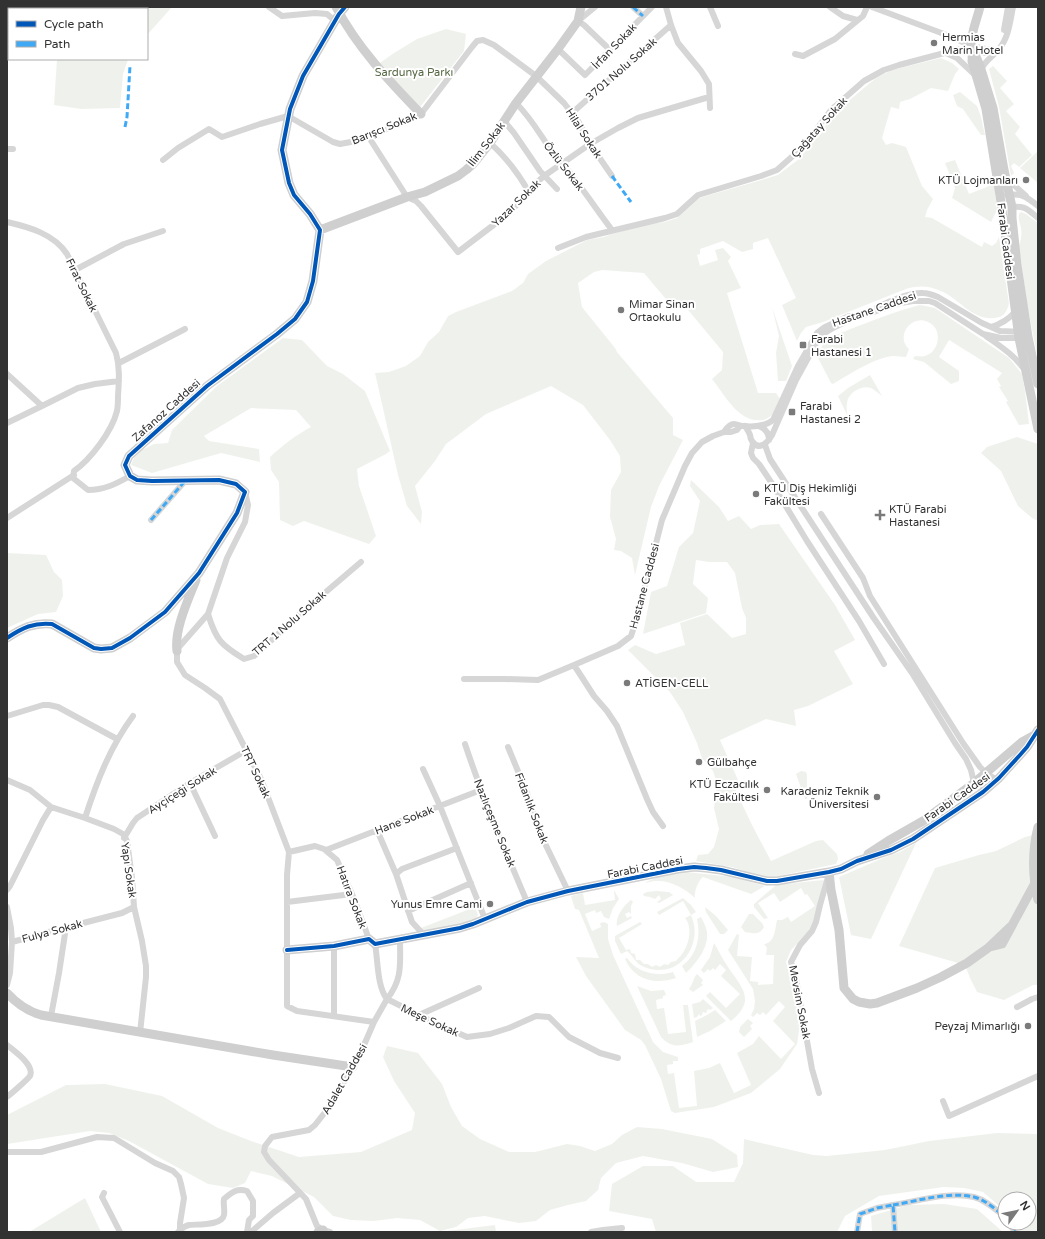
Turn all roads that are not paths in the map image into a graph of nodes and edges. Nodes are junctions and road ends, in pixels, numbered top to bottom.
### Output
1 (269, 7) edge
2 (581, 7) edge
3 (595, 7) edge
4 (633, 7) edge
5 (652, 7) edge
6 (666, 7) edge
7 (710, 7) edge
8 (830, 7) edge
9 (867, 7) edge
10 (872, 7) edge
11 (980, 7) edge
12 (1008, 7) edge
13 (1013, 7) edge
14 (339, 12) edge
15 (643, 16) junction
16 (857, 20) junction
17 (578, 21) junction
18 (671, 25) junction
19 (718, 26) dead end
20 (1004, 30) dead end
21 (558, 49) junction
22 (610, 50) junction
23 (972, 50) junction
24 (946, 53) junction
25 (995, 53) junction
26 (795, 54) dead end
27 (978, 73) junction
28 (536, 76) junction
29 (709, 97) junction
30 (516, 103) junction
31 (710, 108) dead end
32 (572, 113) junction
33 (421, 114) junction
34 (288, 116) junction
35 (504, 121) junction
36 (368, 136) junction
37 (490, 143) junction
38 (590, 144) junction
39 (163, 160) dead end
40 (562, 164) junction
41 (544, 176) junction
42 (612, 176) dead end
43 (1005, 178) junction
44 (557, 189) dead end
45 (529, 192) junction
46 (1010, 195) junction
47 (1000, 196) junction
48 (407, 197) junction
49 (1027, 197) junction
50 (1038, 206) edge
51 (1012, 207) junction
52 (1002, 208) junction
53 (1038, 218) edge
54 (7, 222) edge
55 (320, 230) junction
56 (612, 230) junction
57 (163, 231) dead end
58 (558, 248) dead end
59 (75, 270) junction
60 (1015, 312) junction
61 (991, 327) junction
62 (185, 329) dead end
63 (983, 334) junction
64 (1023, 335) junction
65 (119, 363) junction
66 (1026, 372) junction
67 (7, 374) edge
68 (119, 381) junction
69 (1038, 384) edge
70 (42, 406) junction
71 (7, 423) edge
72 (1037, 425) edge
73 (743, 426) junction
74 (757, 426) junction
75 (750, 434) junction
76 (754, 443) junction
77 (767, 443) junction
78 (74, 475) junction
79 (130, 476) junction
80 (185, 481) junction
81 (245, 492) junction
82 (822, 514) dead end
83 (7, 518) edge
84 (151, 520) dead end
85 (361, 562) dead end
86 (199, 573) junction
87 (208, 614) junction
88 (7, 638) edge
89 (177, 651) junction
90 (884, 664) dead end
91 (574, 665) junction
92 (464, 679) dead end
93 (7, 716) edge
94 (133, 716) dead end
95 (1036, 733) edge
96 (117, 739) junction
97 (465, 744) dead end
98 (508, 747) dead end
99 (247, 750) junction
100 (423, 769) dead end
101 (986, 773) junction
102 (7, 780) edge
103 (997, 780) junction
104 (190, 783) junction
105 (974, 783) junction
106 (481, 790) junction
107 (983, 792) junction
108 (440, 806) junction
109 (51, 807) junction
110 (85, 818) junction
111 (663, 826) dead end
112 (1038, 826) edge
113 (377, 830) junction
114 (215, 836) dead end
115 (124, 838) junction
116 (457, 848) junction
117 (326, 850) junction
118 (288, 852) junction
119 (857, 861) junction
120 (829, 872) junction
121 (396, 874) junction
122 (471, 883) junction
123 (1034, 883) junction
124 (7, 890) edge
125 (568, 891) junction
126 (352, 894) junction
127 (1038, 900) edge
128 (288, 902) junction
129 (528, 902) junction
130 (7, 907) edge
131 (134, 907) junction
132 (408, 911) junction
133 (485, 919) junction
134 (66, 927) junction
135 (424, 935) junction
136 (400, 939) junction
137 (12, 942) junction
138 (372, 942) junction
139 (334, 946) junction
140 (287, 950) junction
141 (7, 985) edge
142 (479, 988) dead end
143 (7, 993) edge
144 (1038, 997) edge
145 (387, 999) junction
146 (1017, 1007) dead end
147 (419, 1015) junction
148 (51, 1016) junction
149 (334, 1016) junction
150 (374, 1022) junction
151 (140, 1033) junction
152 (7, 1045) edge
153 (618, 1058) dead end
154 (353, 1067) junction
155 (1038, 1076) edge
156 (819, 1093) dead end
157 (7, 1097) edge
158 (943, 1101) dead end
159 (7, 1152) edge
160 (104, 1193) dead end
161 (300, 1193) junction
162 (893, 1205) junction
163 (997, 1211) edge
164 (622, 1228) dead end
165 (179, 1231) edge
166 (323, 1231) edge
167 (120, 1232) edge
168 (247, 1232) edge
169 (251, 1232) edge
170 (591, 1232) edge
171 (857, 1232) edge
172 (895, 1232) edge

1 - 14 street
2 - 17 street, İlim Sokak
3 - 17 street
4 - 15 street
5 - 15 street, İrfan Sokak
6 - 18 street
7 - 19 street
8 - 16 street
9 - 16 street
10 - 23 street
11 - 23 street
12 - 20 street
13 - 25 street
14 - 33 street
14 - 34 street
15 - 22 street, İrfan Sokak
16 - 26 street
17 - 21 street, İlim Sokak
17 - 22 street
18 - 29 street
18 - 32 street, 3701 Nolu Sokak
21 - 22 street, İrfan Sokak
21 - 28 street, İlim Sokak
23 - 24 street, Çağatay Sokak
23 - 25 street
23 - 27 street, Farabi Caddesi
24 - 27 street
24 - 56 street, Çağatay Sokak
25 - 27 street
27 - 43 street, Farabi Caddesi
27 - 47 street, Farabi Caddesi
28 - 30 street, İlim Sokak
28 - 32 street, Hilal Sokak
28 - 33 street, Barışcı Sokak
29 - 31 street
29 - 38 street, Yazar Sokak
30 - 35 street, İlim Sokak
30 - 40 street, Özlü Sokak
32 - 38 street, Hilal Sokak
33 - 36 street, Barışcı Sokak
34 - 36 street, Barışcı Sokak
34 - 39 street
34 - 55 street
35 - 37 street, İlim Sokak
35 - 41 street
36 - 48 street, Yazar Sokak
37 - 45 street
37 - 48 street, İlim Sokak
38 - 40 street, Yazar Sokak
38 - 42 street, Hilal Sokak
40 - 41 street, Yazar Sokak
40 - 56 street, Özlü Sokak
41 - 44 street
41 - 45 street, Yazar Sokak
43 - 46 street, Farabi Caddesi
43 - 49 street
45 - 48 street, Yazar Sokak
46 - 47 street
46 - 49 street
46 - 51 street, Farabi Caddesi
47 - 52 street, Farabi Caddesi
48 - 55 street, İlim Sokak
49 - 50 street
51 - 52 street
51 - 53 street
51 - 64 street, Farabi Caddesi
52 - 60 street, Farabi Caddesi
54 - 59 street, Fırat Sokak
55 - 79 street, Zafanoz Caddesi
56 - 58 street, Çağatay Sokak
57 - 59 street
59 - 65 street, Fırat Sokak
60 - 61 street
60 - 64 street, Farabi Caddesi
61 - 64 street, Hastane Caddesi
61 - 74 street, Hastane Caddesi
62 - 65 street
63 - 64 street, Hastane Caddesi
63 - 66 street, Hastane Caddesi
63 - 77 street, Hastane Caddesi
64 - 66 street, Farabi Caddesi
64 - 69 street, Farabi Caddesi
65 - 68 street, Fırat Sokak
66 - 72 street, Farabi Caddesi
67 - 70 street
68 - 70 street
68 - 78 street, Fırat Sokak
70 - 71 street
73 - 74 street, Hastane Caddesi
73 - 75 street
73 - 91 street, Hastane Caddesi
74 - 75 street, Hastane Caddesi
74 - 77 street
75 - 76 street
76 - 77 street
76 - 90 street
77 - 105 street
78 - 79 street
78 - 83 street, Fırat Sokak
79 - 80 street
80 - 81 street
80 - 84 street
81 - 86 street
81 - 87 street
82 - 101 street
85 - 87 street, TRT 1 Nolu Sokak
86 - 88 street
86 - 89 street
87 - 89 street
89 - 99 street, TRT Sokak
91 - 92 street, Hastane Caddesi
91 - 111 street
93 - 96 street
94 - 96 street
95 - 101 street, Farabi Caddesi
95 - 103 street, Farabi Caddesi
96 - 110 street
97 - 106 street, Nazlıçeşme Sokak
98 - 125 street, Fidanlık Sokak
99 - 104 street, Ayçiçeği Sokak
99 - 118 street, TRT Sokak
100 - 108 street
101 - 103 street
101 - 105 street, Farabi Caddesi
102 - 109 street, Yapı Sokak
103 - 107 street, Farabi Caddesi
104 - 114 street
104 - 115 street, Ayçiçeği Sokak
105 - 107 street
105 - 119 street, Farabi Caddesi
106 - 108 street, Hane Sokak
106 - 129 street, Nazlıçeşme Sokak
107 - 119 street, Farabi Caddesi
108 - 113 street, Hane Sokak
108 - 116 street
109 - 110 street, Yapı Sokak
109 - 124 street
110 - 115 street, Yapı Sokak
112 - 123 street
113 - 117 street, Hane Sokak
113 - 121 street
115 - 131 street, Yapı Sokak
116 - 121 street
116 - 122 street
117 - 118 street
117 - 126 street, Hatıra Sokak
118 - 128 street, TRT Sokak
119 - 120 street, Farabi Caddesi
120 - 123 street
120 - 125 street, Farabi Caddesi
120 - 156 street, Mevsim Sokak
121 - 132 street
122 - 132 street
122 - 133 street
123 - 127 street
125 - 129 street, Farabi Caddesi
126 - 128 street
126 - 138 street, Hatıra Sokak
128 - 140 street, TRT Sokak
129 - 133 street, Farabi Caddesi
130 - 137 street
131 - 134 street, Fulya Sokak
131 - 151 street, Yapı Sokak
132 - 135 street
133 - 135 street, Farabi Caddesi
134 - 137 street, Fulya Sokak
134 - 148 street
135 - 136 street, Farabi Caddesi
136 - 138 street, Farabi Caddesi
136 - 145 street, Meşe Sokak
137 - 141 street, Fulya Sokak
138 - 139 street, Farabi Caddesi
138 - 145 street
139 - 140 street, Farabi Caddesi
139 - 149 street
140 - 149 street, TRT Sokak
142 - 147 street
143 - 148 street
144 - 146 street
145 - 147 street, Meşe Sokak
145 - 150 street, Adalet Caddesi
147 - 153 street, Meşe Sokak
148 - 151 street
149 - 150 street, TRT Sokak
150 - 154 street, Adalet Caddesi
151 - 154 street
152 - 157 street
154 - 161 street, Adalet Caddesi
155 - 158 street
159 - 165 street
160 - 167 street
161 - 166 street, Adalet Caddesi
161 - 169 street
162 - 163 street
162 - 171 street
162 - 172 street
164 - 170 street
165 - 168 street

